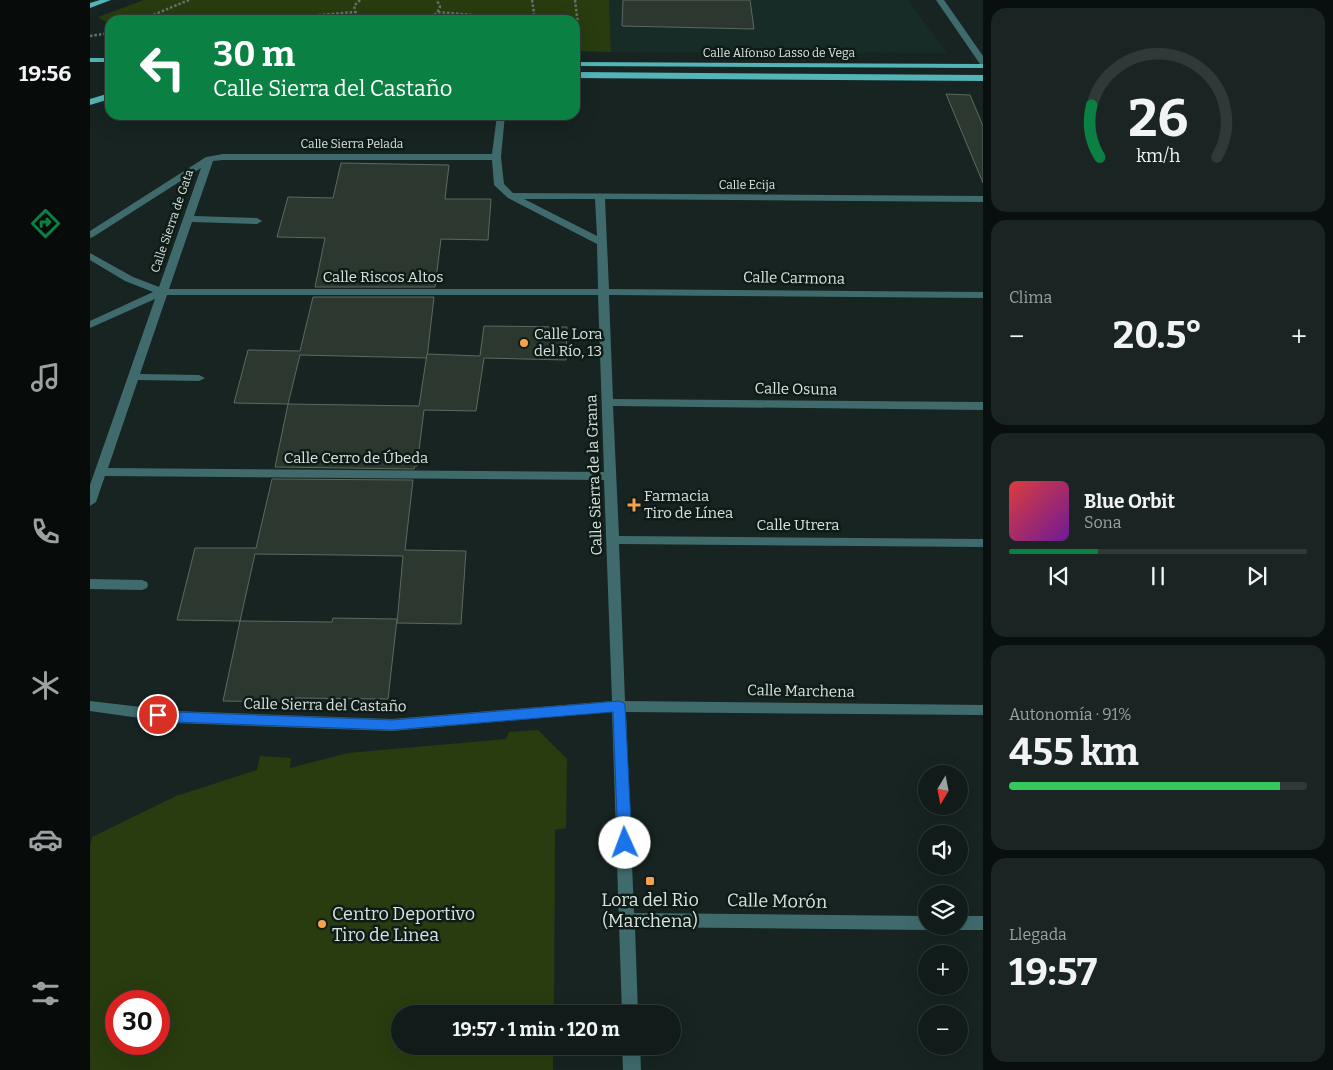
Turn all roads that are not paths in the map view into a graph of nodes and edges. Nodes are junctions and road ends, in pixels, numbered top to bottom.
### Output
1 (107, 0) edge
2 (940, 0) edge
3 (90, 6) edge
4 (90, 60) edge
5 (105, 60) edge
6 (580, 64) edge
7 (983, 64) edge
8 (580, 75) edge
9 (983, 78) edge
10 (105, 98) edge
11 (90, 102) edge
12 (500, 120) edge
13 (496, 157) junction
14 (209, 159) junction
15 (511, 196) junction
16 (600, 197) junction
17 (983, 199) edge
18 (188, 219) junction
19 (257, 221) dead end
20 (90, 235) edge
21 (602, 243) junction
22 (90, 256) edge
23 (162, 292) junction
24 (604, 292) junction
25 (983, 295) edge
26 (90, 325) edge
27 (133, 377) junction
28 (199, 378) dead end
29 (608, 402) junction
30 (983, 406) edge
31 (100, 472) junction
32 (610, 476) junction
33 (90, 502) edge
34 (613, 540) junction
35 (983, 543) edge
36 (90, 584) edge
37 (142, 585) dead end
38 (90, 706) edge
39 (619, 706) junction
40 (983, 710) edge
41 (627, 920) junction
42 (918, 923) edge
43 (968, 923) edge
44 (983, 923) edge
45 (630, 1005) edge
46 (631, 1055) edge
47 (632, 1070) edge

1 - 3 main road
2 - 7 street
4 - 5 main road
6 - 7 main road, Calle Alfonso Lasso de Vega
8 - 9 main road, Calle Alfonso Lasso de Vega
10 - 11 main road
12 - 13 street
13 - 14 street, Calle Sierra Pelada
13 - 15 street
14 - 18 street, Calle Sierra de Gata
14 - 20 street
15 - 16 street, Calle Ecija
15 - 21 street
16 - 17 street, Calle Ecija
16 - 21 street, Calle Sierra de la Grana
18 - 19 street
18 - 23 street, Calle Sierra de Gata
21 - 24 street, Calle Sierra de la Grana
22 - 23 street, Calle Sierra de Gata
23 - 24 street, Calle Riscos Altos
23 - 26 street
23 - 27 street, Calle Sierra de Gata
24 - 25 street, Calle Carmona
24 - 29 street, Calle Sierra de la Grana
27 - 28 street
27 - 31 street, Calle Sierra de Gata
29 - 30 street, Calle Osuna
29 - 32 street, Calle Sierra de la Grana
31 - 32 street, Calle Cerro de Úbeda
31 - 33 street, Calle Sierra de Gata
32 - 34 street, Calle Sierra de la Grana
34 - 35 street, Calle Utrera
34 - 39 street, Calle Sierra de la Grana
36 - 37 street
38 - 39 street, Calle Sierra del Castaño
39 - 40 street, Calle Marchena
39 - 41 street, Calle Sierra de la Grana
41 - 42 street, Calle Morón
41 - 45 street, Calle Sierra de la Grana
43 - 44 street
46 - 47 street

